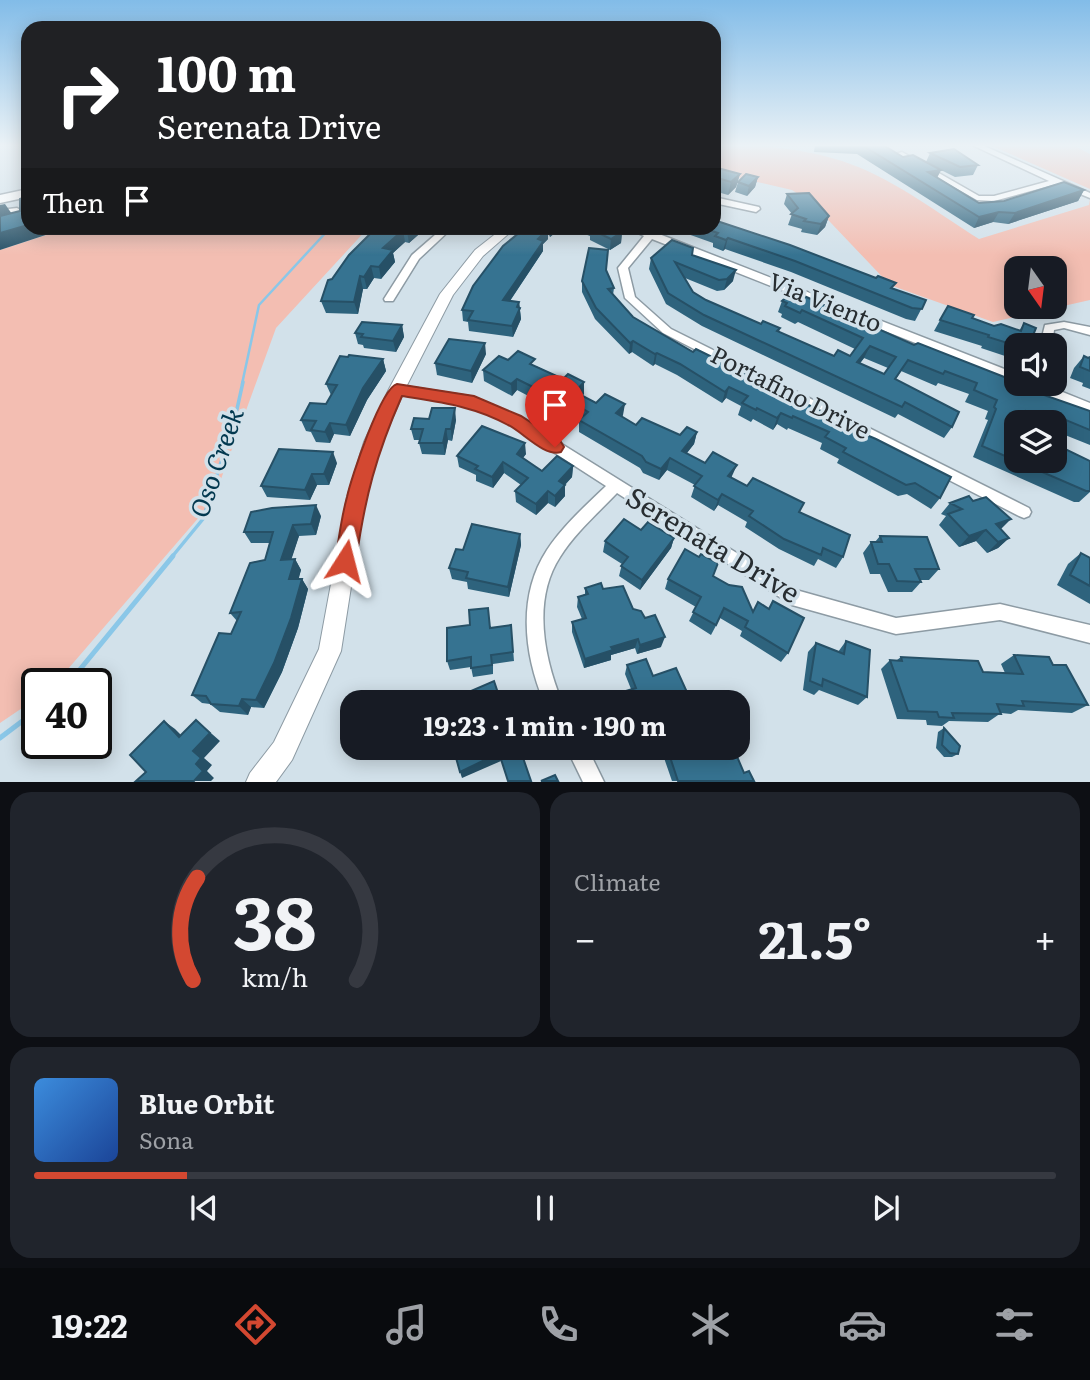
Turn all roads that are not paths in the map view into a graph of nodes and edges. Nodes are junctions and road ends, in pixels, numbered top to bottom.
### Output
1 (946, 181) edge
2 (1054, 182) joint
3 (21, 186) edge
4 (0, 190) edge
5 (21, 194) edge
6 (1090, 196) edge
7 (0, 199) edge
8 (721, 202) edge
9 (756, 209) dead end
10 (0, 213) edge
11 (21, 214) edge
12 (439, 235) edge
13 (501, 235) edge
14 (650, 235) edge
15 (654, 235) edge
16 (390, 299) dead end
17 (1090, 331) edge
18 (1048, 333) edge
19 (1004, 374) edge
20 (397, 389) junction
21 (1062, 396) edge
22 (1090, 408) edge
23 (615, 486) junction
24 (1024, 512) dead end
25 (1090, 634) edge
26 (547, 690) edge
27 (583, 760) edge
28 (259, 782) edge
29 (594, 782) edge

1 - 2 street
2 - 6 street
3 - 4 main road
5 - 7 main road
8 - 9 street
10 - 11 street
12 - 16 street
13 - 20 street
14 - 24 street, Portafino Drive
15 - 19 street, Via Viento
17 - 18 street
20 - 23 street, Serenata Drive
20 - 28 street
21 - 22 street
23 - 25 street, Serenata Drive
23 - 26 street
27 - 29 street

